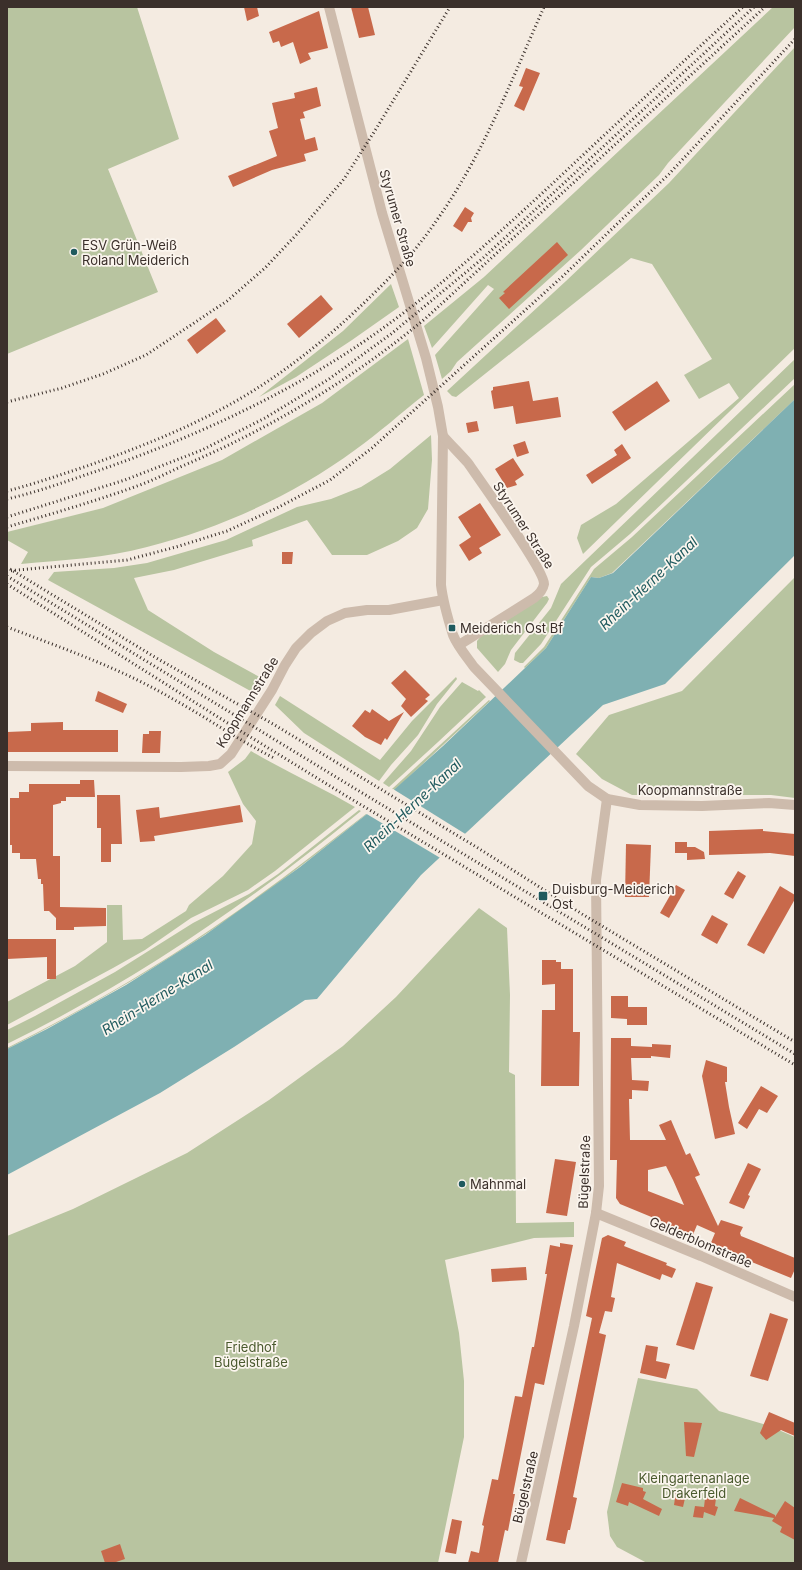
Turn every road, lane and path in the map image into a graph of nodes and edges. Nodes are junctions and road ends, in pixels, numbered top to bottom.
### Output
1 (329, 7) edge
2 (443, 436) junction
3 (441, 586) joint
4 (443, 600) junction
5 (459, 645) junction
6 (7, 766) edge
7 (607, 799) junction
8 (795, 805) edge
9 (596, 1213) junction
10 (795, 1297) edge
11 (521, 1563) edge

1 - 2 street, Styrumer Straße
2 - 3 street, Styrumer Straße
2 - 5 street, Styrumer Straße
3 - 4 street, Koopmannstraße
4 - 5 street, Koopmannstraße
4 - 6 street, Koopmannstraße
5 - 7 street, Koopmannstraße
7 - 8 street, Koopmannstraße
7 - 9 street, Bügelstraße
9 - 10 street, Gelderblomstraße
9 - 11 street, Bügelstraße

